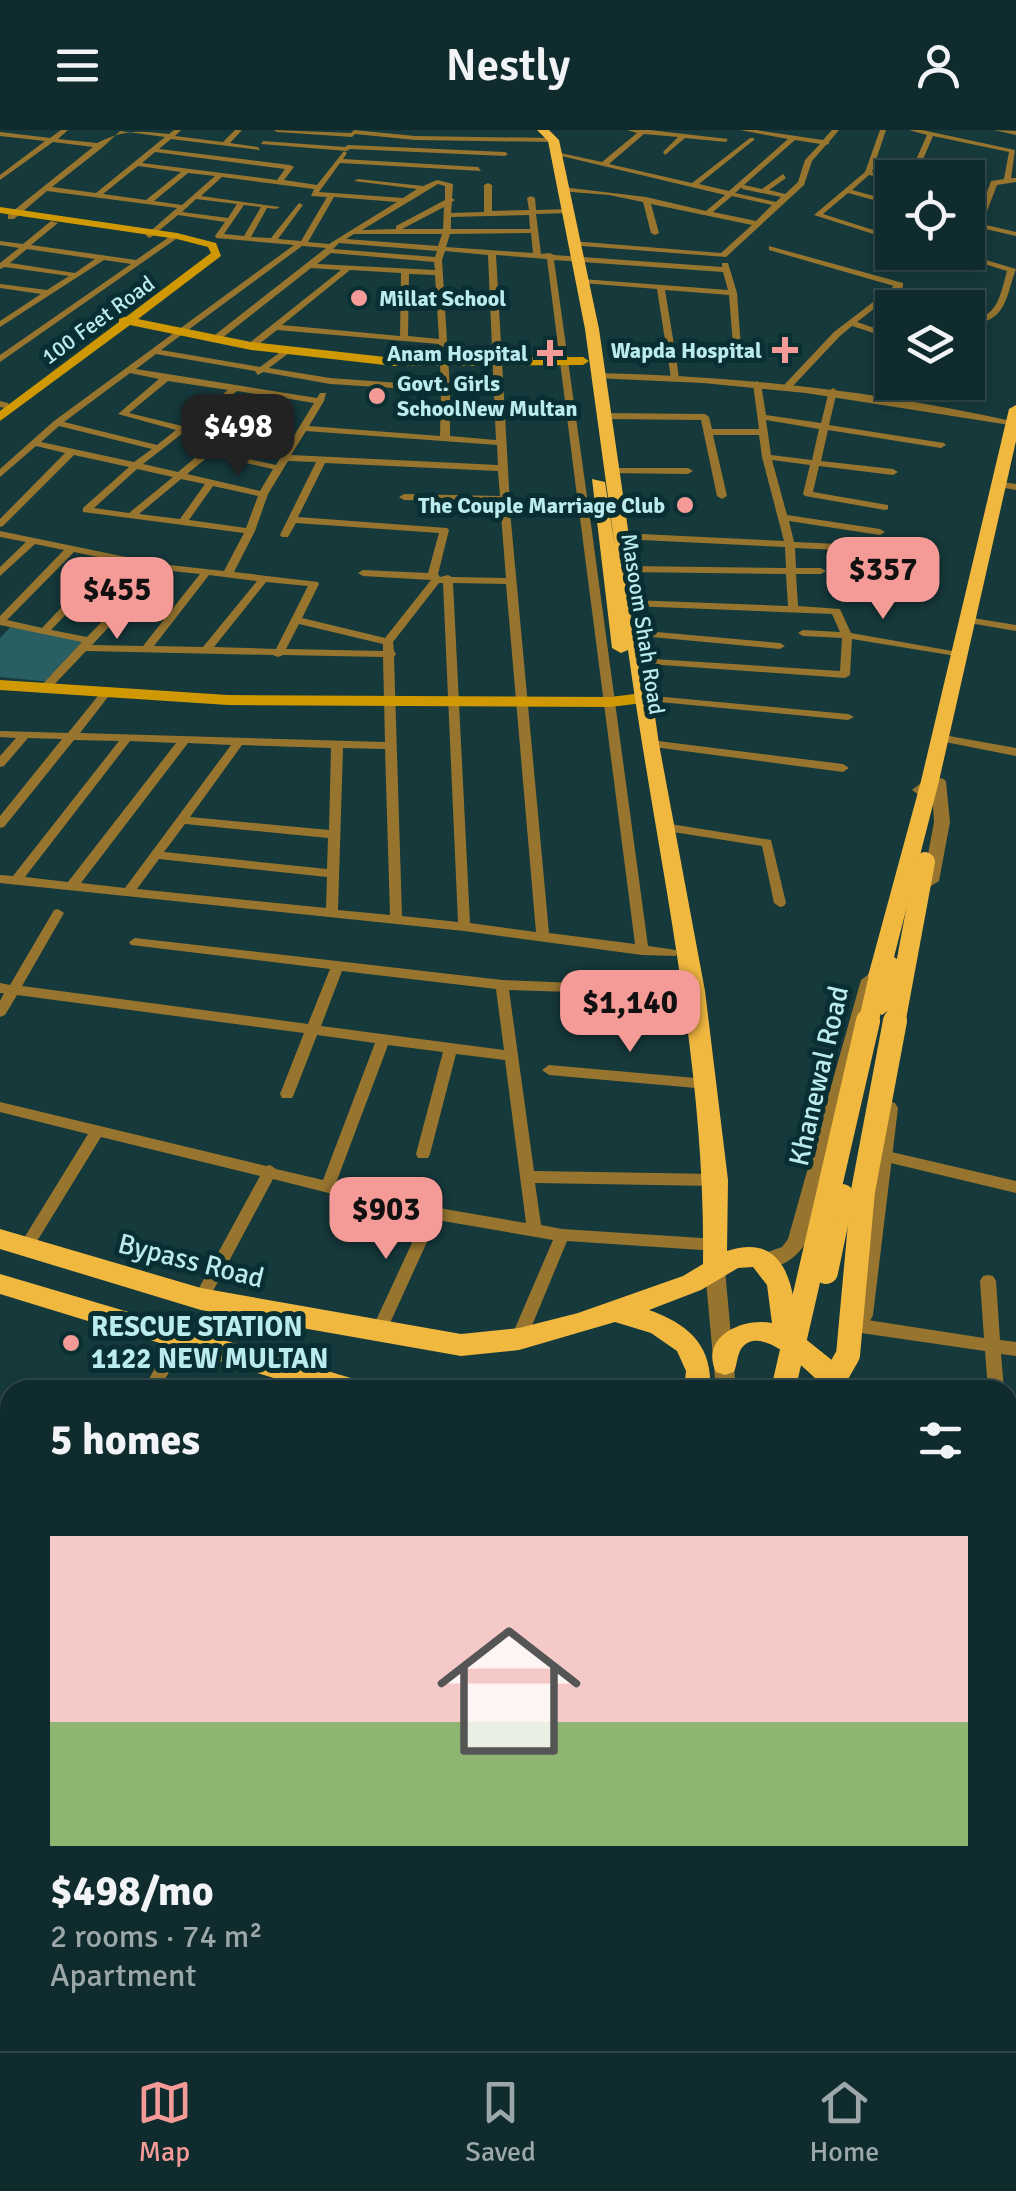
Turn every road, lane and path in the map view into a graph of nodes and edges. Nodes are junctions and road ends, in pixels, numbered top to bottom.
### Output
1 (64, 130) edge
2 (121, 130) edge
3 (209, 130) edge
4 (239, 130) edge
5 (275, 130) edge
6 (485, 130) edge
7 (630, 130) edge
8 (743, 130) edge
9 (836, 130) edge
10 (883, 130) edge
11 (912, 130) edge
12 (996, 130) edge
13 (354, 132) edge
14 (642, 132) edge
15 (1016, 133) edge
16 (0, 134) edge
17 (684, 134) junction
18 (931, 134) junction
19 (172, 135) edge
20 (793, 138) junction
21 (752, 139) dead end
22 (51, 140) junction
23 (482, 140) junction
24 (726, 140) dead end
25 (196, 141) junction
26 (550, 141) edge
27 (827, 143) junction
28 (224, 145) junction
29 (291, 145) junction
30 (101, 146) junction
31 (260, 146) junction
32 (318, 147) junction
33 (347, 148) junction
34 (154, 150) junction
35 (664, 152) dead end
36 (481, 154) junction
37 (505, 154) dead end
38 (283, 158) dead end
39 (12, 160) dead end
40 (919, 160) edge
41 (340, 161) junction
42 (23, 162) junction
43 (245, 162) junction
44 (310, 162) dead end
45 (137, 164) junction
46 (370, 164) junction
47 (602, 164) junction
48 (186, 170) junction
49 (410, 171) dead end
50 (868, 174) junction
51 (220, 175) junction
52 (875, 175) edge
53 (782, 176) dead end
54 (0, 178) edge
55 (1011, 180) edge
56 (358, 181) junction
57 (279, 182) junction
58 (396, 185) junction
59 (488, 185) dead end
60 (694, 185) junction
61 (739, 186) junction
62 (424, 188) junction
63 (48, 189) junction
64 (562, 189) junction
65 (846, 190) junction
66 (763, 191) junction
67 (731, 193) junction
68 (314, 194) junction
69 (98, 195) junction
70 (985, 195) edge
71 (331, 196) junction
72 (786, 196) junction
73 (991, 196) junction
74 (195, 197) junction
75 (346, 197) junction
76 (531, 198) dead end
77 (875, 198) edge
78 (405, 200) junction
79 (450, 200) junction
80 (646, 200) junction
81 (148, 202) junction
82 (242, 203) junction
83 (776, 204) junction
84 (299, 205) dead end
85 (265, 206) junction
86 (276, 207) dead end
87 (179, 210) junction
88 (568, 211) junction
89 (985, 211) edge
90 (532, 213) junction
91 (708, 213) junction
92 (7, 214) edge
93 (448, 214) junction
94 (488, 214) junction
95 (228, 220) junction
96 (54, 223) junction
97 (755, 223) junction
98 (985, 227) edge
99 (447, 230) junction
100 (394, 231) junction
101 (532, 231) junction
102 (349, 232) junction
103 (655, 233) dead end
104 (875, 233) edge
105 (152, 234) junction
106 (1016, 234) edge
107 (172, 239) junction
108 (246, 239) junction
109 (189, 240) junction
110 (273, 241) junction
111 (0, 242) edge
112 (302, 244) junction
113 (25, 246) junction
114 (332, 246) junction
115 (772, 248) dead end
116 (442, 250) junction
117 (492, 252) junction
118 (573, 252) junction
119 (537, 254) junction
120 (550, 255) junction
121 (723, 255) junction
122 (102, 258) junction
123 (438, 260) junction
124 (985, 260) edge
125 (139, 263) junction
126 (2, 266) edge
127 (311, 266) junction
128 (348, 268) junction
129 (726, 270) junction
130 (1014, 270) edge
131 (406, 272) junction
132 (438, 273) junction
133 (75, 275) junction
134 (582, 281) junction
135 (0, 286) edge
136 (661, 289) junction
137 (894, 290) edge
138 (49, 293) junction
139 (733, 293) junction
140 (875, 305) edge
141 (985, 319) edge
142 (127, 320) junction
143 (852, 323) junction
144 (0, 324) edge
145 (276, 327) junction
146 (585, 329) junction
147 (875, 330) edge
148 (178, 332) junction
149 (404, 339) junction
150 (214, 340) junction
151 (444, 342) junction
152 (251, 346) junction
153 (670, 347) junction
154 (152, 351) junction
155 (286, 351) junction
156 (0, 359) edge
157 (574, 361) junction
158 (446, 364) junction
159 (495, 364) junction
160 (128, 370) junction
161 (259, 371) junction
162 (598, 376) junction
163 (166, 378) junction
164 (675, 378) junction
165 (330, 382) junction
166 (757, 384) junction
167 (788, 386) junction
168 (234, 389) junction
169 (446, 389) junction
170 (834, 391) junction
171 (276, 394) junction
172 (896, 401) joint
173 (320, 402) junction
174 (1, 408) edge
175 (598, 412) junction
176 (122, 414) junction
177 (762, 417) junction
178 (58, 422) junction
179 (1015, 424) edge
180 (827, 427) junction
181 (306, 428) junction
182 (185, 429) junction
183 (99, 432) junction
184 (710, 432) junction
185 (764, 432) junction
186 (445, 439) junction
187 (34, 443) junction
188 (502, 443) junction
189 (941, 445) dead end
190 (160, 448) junction
191 (205, 451) junction
192 (71, 452) junction
193 (767, 457) junction
194 (286, 458) junction
195 (322, 460) junction
196 (818, 463) junction
197 (135, 466) junction
198 (279, 468) junction
199 (504, 468) junction
200 (688, 471) dead end
201 (610, 472) junction
202 (893, 472) dead end
203 (0, 474) edge
204 (176, 477) junction
205 (210, 484) junction
206 (1006, 485) edge
207 (263, 494) junction
208 (722, 496) dead end
209 (404, 497) dead end
210 (506, 503) junction
211 (885, 507) dead end
212 (600, 510) junction
213 (131, 516) junction
214 (785, 518) junction
215 (294, 520) junction
216 (183, 522) junction
217 (0, 524) edge
218 (250, 531) junction
219 (880, 532) dead end
220 (0, 534) edge
221 (285, 535) dead end
222 (621, 536) junction
223 (34, 541) junction
224 (790, 544) junction
225 (72, 548) junction
226 (861, 548) dead end
227 (115, 558) junction
228 (160, 567) junction
229 (627, 568) junction
230 (793, 571) junction
231 (820, 571) dead end
232 (208, 572) junction
233 (0, 573) edge
234 (363, 573) dead end
235 (228, 574) junction
236 (264, 578) junction
237 (439, 578) junction
238 (510, 581) junction
239 (631, 603) junction
240 (793, 608) junction
241 (296, 620) junction
242 (974, 621) junction
243 (0, 622) edge
244 (1016, 628) edge
245 (44, 631) junction
246 (634, 632) junction
247 (803, 634) dead end
248 (847, 636) junction
249 (87, 644) junction
250 (780, 646) dead end
251 (389, 648) junction
252 (145, 650) junction
253 (205, 652) junction
254 (278, 654) junction
255 (958, 655) junction
256 (638, 660) junction
257 (0, 684) edge
258 (44, 690) junction
259 (106, 694) junction
260 (627, 700) junction
261 (522, 701) junction
262 (391, 702) junction
263 (456, 703) junction
264 (848, 717) dead end
265 (0, 734) edge
266 (24, 736) junction
267 (71, 739) junction
268 (950, 740) junction
269 (125, 741) junction
270 (182, 742) junction
271 (237, 744) junction
272 (650, 744) junction
273 (337, 745) junction
274 (391, 746) junction
275 (1016, 752) edge
276 (0, 763) edge
277 (843, 768) dead end
278 (934, 782) junction
279 (932, 812) junction
280 (184, 820) junction
281 (0, 824) edge
282 (664, 827) junction
283 (335, 834) junction
284 (157, 855) junction
285 (334, 874) junction
286 (0, 879) edge
287 (16, 881) junction
288 (70, 887) junction
289 (128, 893) junction
290 (780, 903) dead end
291 (58, 913) dead end
292 (332, 914) junction
293 (396, 920) junction
294 (464, 926) junction
295 (543, 936) junction
296 (134, 942) dead end
297 (642, 950) junction
298 (671, 953) junction
299 (337, 967) junction
300 (502, 985) junction
301 (6, 989) edge
302 (694, 991) junction
303 (0, 1012) edge
304 (312, 1029) junction
305 (383, 1040) junction
306 (451, 1048) junction
307 (512, 1056) junction
308 (550, 1070) dead end
309 (707, 1084) junction
310 (286, 1094) dead end
311 (0, 1108) edge
312 (97, 1131) junction
313 (423, 1154) dead end
314 (883, 1156) junction
315 (270, 1172) junction
316 (528, 1178) junction
317 (716, 1180) junction
318 (328, 1186) junction
319 (1016, 1186) edge
320 (433, 1213) junction
321 (534, 1230) junction
322 (562, 1234) junction
323 (0, 1239) edge
324 (26, 1247) junction
325 (716, 1258) junction
326 (766, 1262) junction
327 (988, 1281) dead end
328 (0, 1284) edge
329 (0, 1297) edge
330 (201, 1299) junction
331 (612, 1310) junction
332 (862, 1326) junction
333 (380, 1329) junction
334 (786, 1339) junction
335 (518, 1340) junction
336 (992, 1344) junction
337 (1016, 1348) edge
338 (173, 1351) junction
339 (726, 1377) edge
340 (157, 1380) edge
341 (269, 1380) edge
342 (318, 1380) edge
343 (698, 1380) edge
344 (785, 1380) edge
345 (799, 1380) edge
346 (829, 1380) edge
347 (842, 1380) edge
348 (844, 1380) edge
349 (995, 1380) edge

1 - 22 street
2 - 19 street
2 - 30 street
3 - 25 street
4 - 28 street
5 - 13 street
5 - 31 street
6 - 23 street
7 - 14 street
8 - 20 street
9 - 27 street
10 - 50 street
11 - 18 street
12 - 15 street
13 - 23 street
13 - 33 street
14 - 17 street
14 - 47 street
16 - 22 street
17 - 24 street
17 - 35 street
18 - 40 street
18 - 55 street
19 - 25 street
19 - 34 street
20 - 27 street
20 - 61 street
21 - 60 street
22 - 30 street
22 - 42 street
23 - 26 street
23 - 36 street
25 - 28 street
26 - 47 street
26 - 64 main road, Masoom Shah Road
27 - 72 street
28 - 31 street
29 - 31 street
29 - 32 street
29 - 38 street
30 - 63 street
31 - 43 street
32 - 33 street
32 - 44 street
33 - 36 street
33 - 41 street
34 - 43 street
34 - 45 street
36 - 37 street
36 - 46 street
39 - 42 street
41 - 46 street
41 - 68 street
42 - 54 street
43 - 57 street
45 - 48 street
45 - 69 street
46 - 56 street
47 - 60 street
48 - 51 street
48 - 81 street
49 - 58 street
50 - 52 street
50 - 65 street
51 - 57 street
51 - 74 street
53 - 66 street
55 - 73 street
56 - 58 street
56 - 75 street
57 - 68 street
58 - 62 street
59 - 94 street
60 - 67 street
61 - 66 street
61 - 67 street
62 - 78 street
62 - 79 street
63 - 69 street
63 - 92 street
64 - 80 street
64 - 88 main road, Masoom Shah Road
65 - 77 street
65 - 104 street
66 - 72 street
67 - 83 street
67 - 91 street
68 - 71 street
69 - 81 street
70 - 73 street
71 - 75 street
71 - 112 street
72 - 83 street
73 - 89 street
74 - 82 street
74 - 87 street
75 - 78 street
76 - 90 street
78 - 102 street
79 - 93 street
79 - 100 street
80 - 91 street
80 - 103 street
81 - 87 street
82 - 85 street
82 - 95 street
83 - 97 street
84 - 110 street
85 - 86 street
85 - 108 street
87 - 95 street
87 - 105 street
88 - 90 street
88 - 118 main road, Masoom Shah Road
90 - 94 street
90 - 101 street
91 - 97 street
92 - 96 main road, 100 Feet Road
92 - 105 main road, 100 Feet Road
93 - 94 street
93 - 99 street
95 - 108 street
96 - 105 main road, 100 Feet Road
96 - 113 street
97 - 121 street
98 - 106 street
99 - 100 street
99 - 101 street
99 - 116 street
100 - 102 street
101 - 119 street
102 - 114 street
105 - 107 main road, 100 Feet Road
105 - 109 main road, 100 Feet Road
107 - 109 main road, 100 Feet Road
107 - 125 street
108 - 110 street
109 - 142 main road, 100 Feet Road
110 - 112 street
111 - 113 street
112 - 114 street
112 - 148 street
113 - 122 street
113 - 126 street
114 - 116 street
114 - 123 street
114 - 127 street
115 - 137 street
116 - 117 street
116 - 123 street
117 - 119 street
117 - 159 street
118 - 120 street
118 - 121 street
118 - 129 street
118 - 134 main road, Masoom Shah Road
118 - 146 main road, Masoom Shah Road
119 - 120 street
120 - 157 street
121 - 129 street
122 - 125 street
122 - 133 street
123 - 132 street
124 - 130 street
125 - 156 street
126 - 133 street
127 - 128 street
127 - 150 street
128 - 131 street
128 - 145 street
129 - 139 street
130 - 141 street
131 - 132 street
131 - 149 street
132 - 151 street
133 - 138 street
134 - 136 street
134 - 146 main road, Masoom Shah Road
135 - 138 street
136 - 139 street
136 - 153 street
138 - 144 street
139 - 153 street
140 - 143 street
142 - 148 main road
142 - 174 main road, 100 Feet Road
143 - 147 street
143 - 167 street
145 - 149 street
145 - 152 street
146 - 157 main road, Masoom Shah Road
146 - 162 main road, Masoom Shah Road
148 - 150 main road
148 - 154 street
149 - 151 street
150 - 152 main road
151 - 158 street
152 - 155 main road
153 - 164 street
154 - 160 street
154 - 161 street
155 - 158 main road
155 - 161 street
157 - 159 main road
157 - 175 main road, Masoom Shah Road
157 - 212 street
158 - 159 main road
158 - 169 street
159 - 188 street
160 - 163 street
160 - 178 street
161 - 165 street
161 - 168 street
162 - 164 street
162 - 175 main road, Masoom Shah Road
163 - 168 street
163 - 176 street
164 - 166 street
165 - 169 street
165 - 173 street
166 - 167 street
166 - 177 street
167 - 170 street
168 - 171 street
168 - 182 street
169 - 186 street
170 - 172 street
170 - 180 street
171 - 173 street
171 - 191 street
172 - 179 street
173 - 181 street
175 - 184 street
175 - 201 main road, Masoom Shah Road
175 - 212 main road, Masoom Shah Road
176 - 182 street
176 - 183 street
177 - 180 street
177 - 185 street
178 - 183 street
178 - 187 street
179 - 206 main road, Khanewal Road
180 - 189 street
180 - 196 street
181 - 186 street
181 - 194 street
182 - 190 street
183 - 190 street
184 - 185 street
184 - 208 street
185 - 193 street
186 - 188 street
187 - 192 street
187 - 203 street
188 - 199 street
190 - 197 street
191 - 198 street
191 - 204 street
192 - 197 street
192 - 217 street
193 - 196 street
193 - 214 street
194 - 195 street
194 - 198 street
195 - 199 street
195 - 215 street
196 - 202 street
196 - 211 street
197 - 204 street
197 - 213 street
198 - 207 street
199 - 210 street
200 - 201 street
201 - 212 main road, Masoom Shah Road
204 - 205 street
204 - 213 street
205 - 207 street
205 - 216 street
206 - 242 main road, Khanewal Road
206 - 255 main road, Khanewal Road
207 - 218 street
209 - 210 street
210 - 212 street
210 - 238 street
212 - 222 main road, Masoom Shah Road
212 - 260 main road, Masoom Shah Road
213 - 216 street
214 - 219 street
214 - 224 street
215 - 221 street
215 - 237 street
216 - 218 street
218 - 235 street
220 - 223 street
222 - 224 street
222 - 229 main road, Masoom Shah Road
223 - 225 street
223 - 233 street
224 - 226 street
224 - 230 street
225 - 227 street
225 - 243 street
227 - 228 street
227 - 245 street
228 - 232 street
228 - 249 street
229 - 230 street
229 - 239 main road, Masoom Shah Road
230 - 231 street
230 - 240 street
232 - 235 street
232 - 252 street
234 - 237 street
235 - 236 street
236 - 241 street
236 - 253 street
237 - 238 street
237 - 251 street
237 - 263 street
238 - 261 street
239 - 240 street
239 - 246 main road, Masoom Shah Road
240 - 248 street
241 - 251 street
241 - 254 street
242 - 244 street
242 - 268 main road, Khanewal Road
243 - 245 street
245 - 249 street
246 - 250 street
246 - 256 main road, Masoom Shah Road
247 - 248 street
248 - 255 street
248 - 256 street
249 - 252 street
249 - 258 street
251 - 254 street
251 - 262 street
252 - 253 street
253 - 254 street
255 - 278 main road, Khanewal Road
256 - 260 main road, Masoom Shah Road
257 - 258 main road
258 - 259 main road
259 - 262 main road
259 - 267 street
260 - 261 main road
260 - 264 street
260 - 272 main road, Masoom Shah Road
260 - 297 street
260 - 298 main road, Masoom Shah Road
261 - 263 main road
261 - 295 street
262 - 263 main road
262 - 274 street
263 - 294 street
265 - 266 street
266 - 267 street
266 - 276 street
267 - 269 street
267 - 281 street
268 - 275 street
268 - 278 main road, Khanewal Road
269 - 270 street
269 - 287 street
270 - 271 street
270 - 288 street
271 - 273 street
271 - 280 street
272 - 277 street
272 - 282 main road, Masoom Shah Road
273 - 274 street
273 - 283 street
274 - 293 street
278 - 279 main road, Khanewal Road
278 - 314 street, Khanewal Road
278 - 326 street
278 - 344 main road, Khanewal Road, bridge
279 - 345 main road, Khanewal Road, bridge
279 - 347 main road, bridge
280 - 283 street
280 - 284 street
282 - 290 street
282 - 302 main road, Masoom Shah Road
283 - 285 street
284 - 285 street
284 - 289 street
285 - 292 street
286 - 287 street
287 - 288 street
288 - 289 street
289 - 292 street
291 - 301 street
292 - 293 street
293 - 294 street
294 - 295 street
295 - 297 street
296 - 299 street
297 - 298 street
298 - 302 main road, Masoom Shah Road
299 - 300 street
299 - 304 street
300 - 302 street
300 - 307 street
301 - 303 street
301 - 304 street
302 - 309 main road, Masoom Shah Road
304 - 305 street
304 - 310 street
305 - 306 street
305 - 318 street
306 - 307 street
306 - 313 street
307 - 316 street
308 - 309 street
309 - 317 main road, Masoom Shah Road
311 - 312 street
312 - 315 street
312 - 324 street
314 - 319 street
314 - 332 street, Khanewal Road
315 - 318 street
315 - 330 street
316 - 317 street
316 - 321 street
317 - 325 main road, Masoom Shah Road
318 - 320 street
320 - 321 street
320 - 333 street
321 - 322 street
322 - 325 street
322 - 335 street
323 - 324 main road, Bypass Road
324 - 330 main road, Bypass Road
325 - 326 main road, Bypass Road
325 - 331 main road, Bypass Road
325 - 339 street
326 - 334 main road
327 - 336 street
328 - 342 main road
329 - 338 main road
330 - 333 main road, Bypass Road
331 - 335 main road, Bypass Road
331 - 343 main road
332 - 336 street
332 - 348 street, Khanewal Road
333 - 335 main road, Bypass Road
334 - 339 main road
334 - 346 main road
336 - 337 street
336 - 349 street
338 - 340 street
338 - 341 main road

